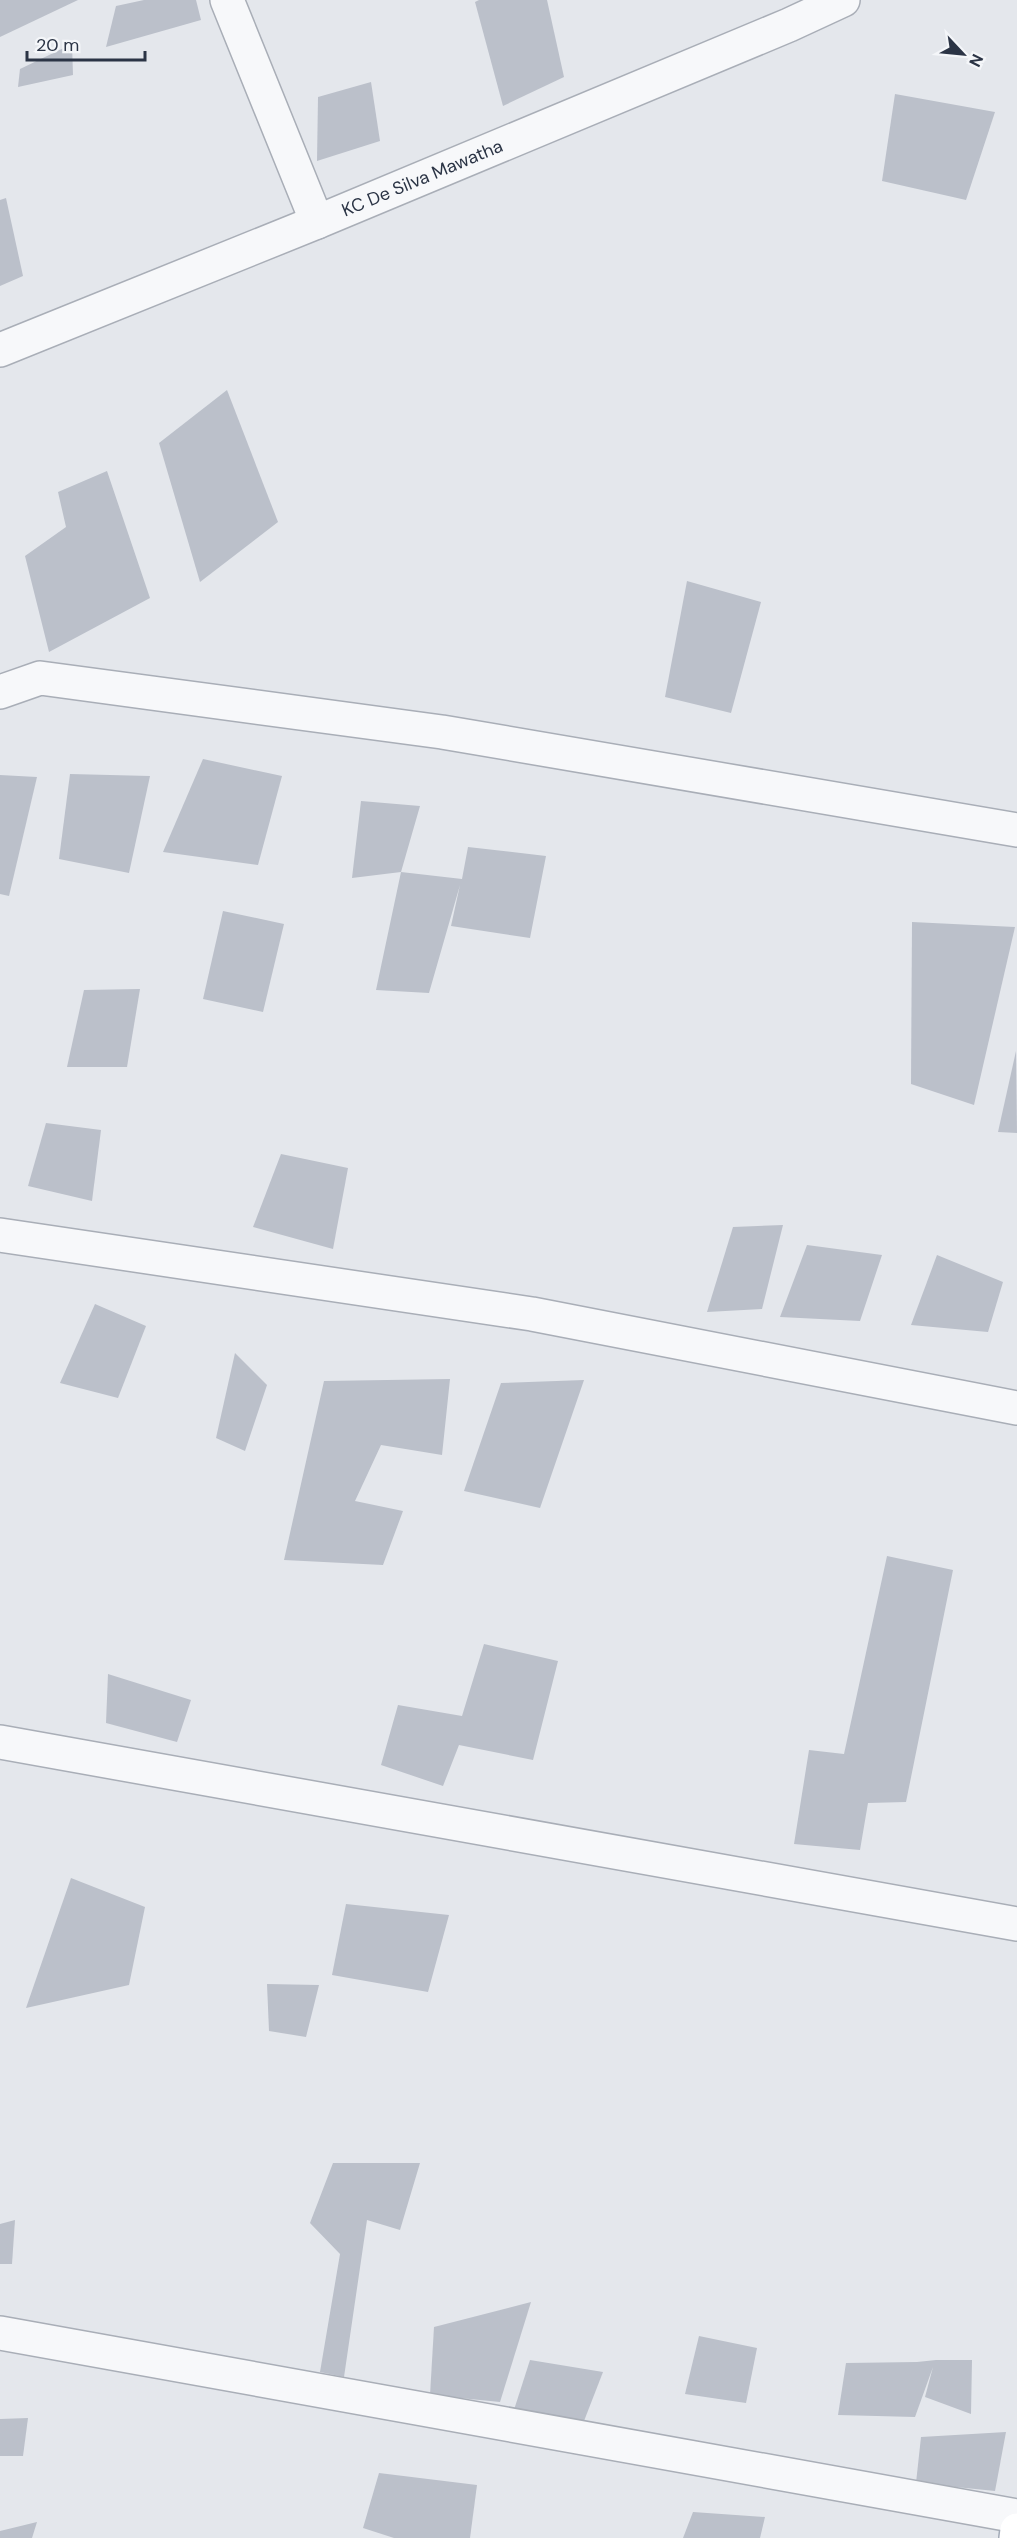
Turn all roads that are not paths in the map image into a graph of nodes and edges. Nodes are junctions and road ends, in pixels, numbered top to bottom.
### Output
1 (227, 0) edge
2 (843, 0) edge
3 (785, 13) edge
4 (317, 222) junction
5 (0, 350) edge
6 (0, 693) edge
7 (1017, 830) edge
8 (0, 1235) edge
9 (1017, 1408) edge
10 (0, 1742) edge
11 (1017, 1924) edge
12 (0, 2333) edge
13 (1017, 2516) edge
14 (1017, 2530) edge
15 (1016, 2538) edge

1 - 4 street
2 - 3 street, KC De Silva Mawatha
3 - 4 street, KC De Silva Mawatha
4 - 5 street, KC De Silva Mawatha
6 - 7 street
8 - 9 street
10 - 11 street
12 - 13 street
14 - 15 main road

